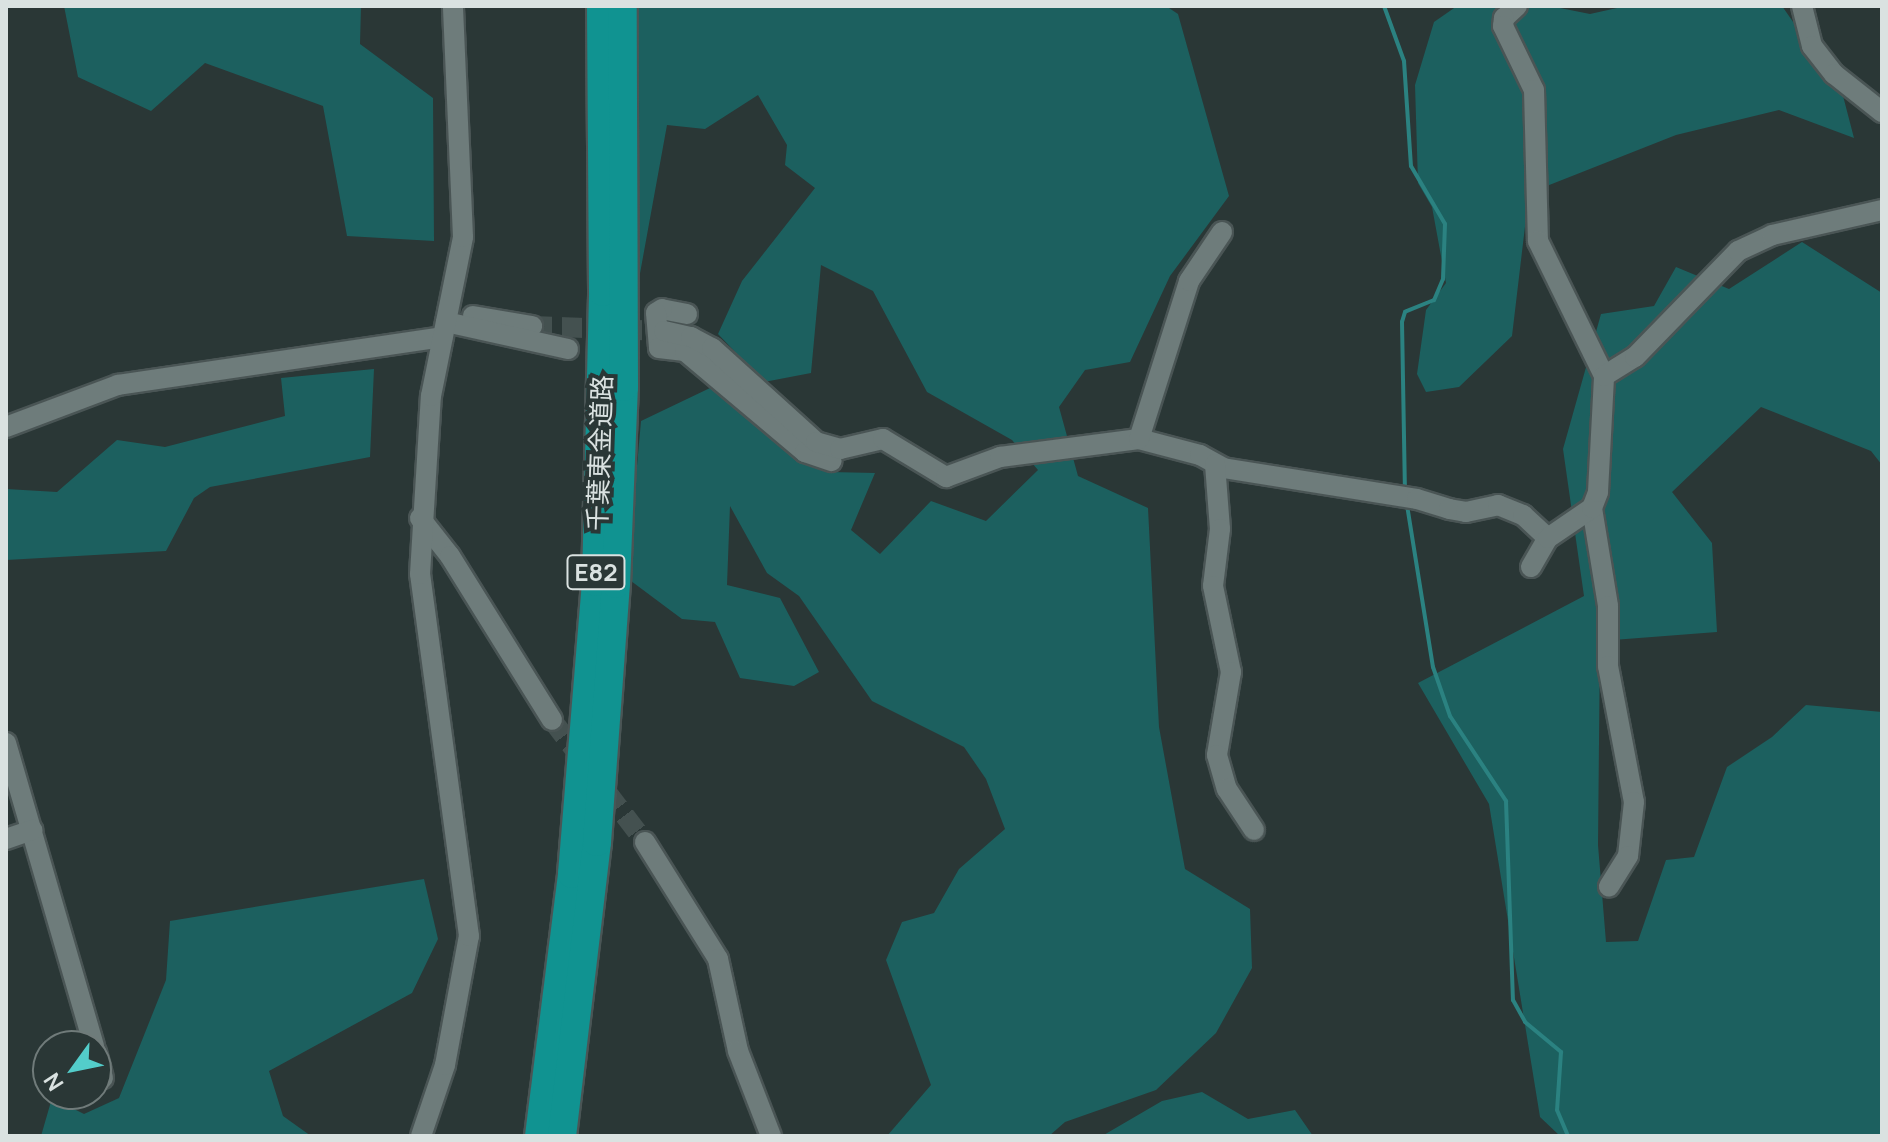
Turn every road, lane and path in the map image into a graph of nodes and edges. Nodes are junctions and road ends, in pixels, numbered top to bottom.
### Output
1 (453, 6) edge
2 (601, 6) edge
3 (623, 6) edge
4 (1517, 6) edge
5 (1802, 6) edge
6 (1882, 112) edge
7 (1882, 210) edge
8 (1222, 232) dead end
9 (687, 314) dead end
10 (445, 323) junction
11 (532, 326) tunnel mouth
12 (664, 331) tunnel mouth
13 (568, 349) dead end
14 (1604, 376) junction
15 (6, 427) edge
16 (1139, 439) junction
17 (853, 447) junction
18 (1215, 464) junction
19 (1592, 508) junction
20 (420, 518) junction
21 (1548, 538) junction
22 (1531, 567) dead end
23 (552, 720) tunnel mouth
24 (6, 743) edge
25 (32, 830) junction
26 (1254, 830) dead end
27 (6, 839) edge
28 (645, 842) tunnel mouth
29 (1609, 887) dead end
30 (89, 1030) edge
31 (421, 1136) edge
32 (539, 1136) edge
33 (562, 1136) edge
34 (771, 1136) edge

1 - 10 street
2 - 32 highway, 千葉東金道路 / E82
3 - 33 highway, 千葉東金道路 / E82
4 - 14 street
5 - 6 street
7 - 14 street
8 - 16 street
9 - 17 street
10 - 11 street
10 - 13 street
10 - 15 street
10 - 20 street
12 - 17 street
14 - 19 street
16 - 17 street
16 - 18 street
18 - 21 street
18 - 26 street
19 - 21 street
19 - 29 street
20 - 23 street
20 - 31 street
21 - 22 street
24 - 25 street
25 - 27 street
25 - 30 street
28 - 34 street

